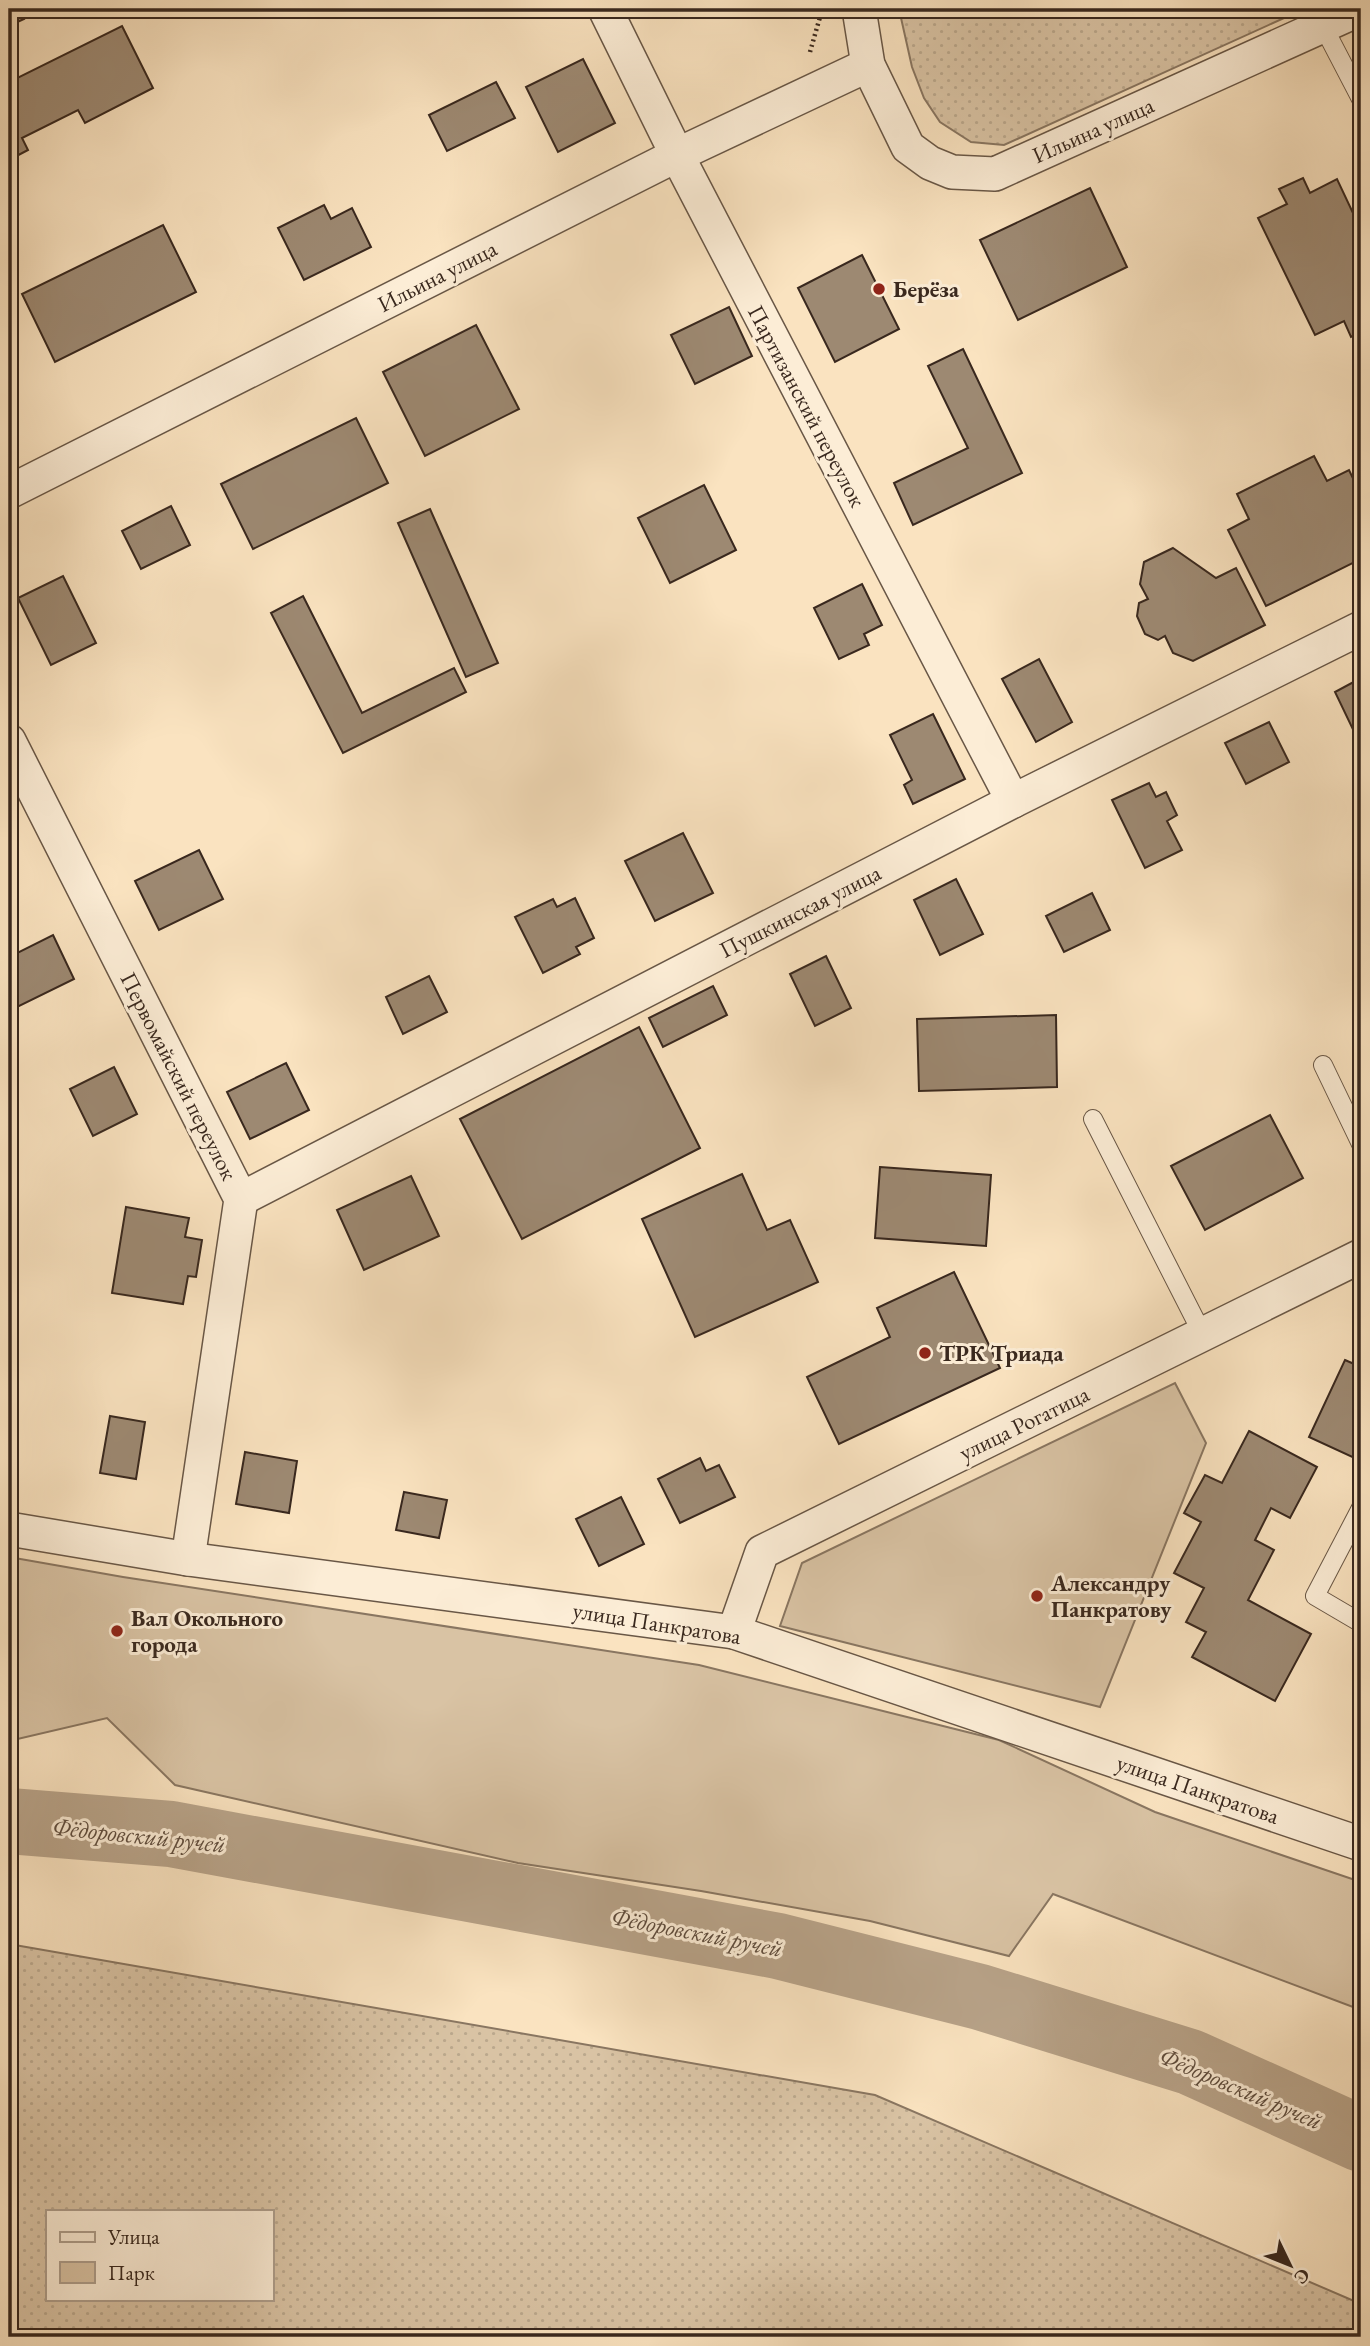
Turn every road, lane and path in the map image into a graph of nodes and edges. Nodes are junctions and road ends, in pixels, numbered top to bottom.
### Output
1 (605, 9) edge
2 (859, 9) edge
3 (1360, 9) edge
4 (1323, 26) junction
5 (868, 65) junction
6 (1361, 99) edge
7 (677, 155) junction
8 (9, 492) edge
9 (1361, 628) edge
10 (9, 741) edge
11 (1013, 801) junction
12 (1323, 1065) dead end
13 (1093, 1119) dead end
14 (1361, 1144) edge
15 (241, 1199) junction
16 (1361, 1256) edge
17 (1203, 1335) junction
18 (1361, 1508) edge
19 (9, 1529) edge
20 (188, 1559) junction
21 (1361, 1623) edge
22 (734, 1632) junction
23 (1361, 1844) edge

1 - 7 street, Партизанский переулок
2 - 5 street, Ильина улица
3 - 4 street, Ильина улица
4 - 5 street, Ильина улица
4 - 6 lane
5 - 7 street, Ильина улица
7 - 8 street, Ильина улица
7 - 11 street, Партизанский переулок
9 - 11 street, Пушкинская улица
10 - 15 street, Первомайский переулок
11 - 15 street, Пушкинская улица
12 - 14 lane
13 - 17 lane
15 - 20 street, Первомайский переулок
16 - 17 street, улица Рогатица
17 - 22 street, улица Рогатица
18 - 21 lane
19 - 20 street, улица Панкратова
20 - 22 street, улица Панкратова
22 - 23 street, улица Панкратова

